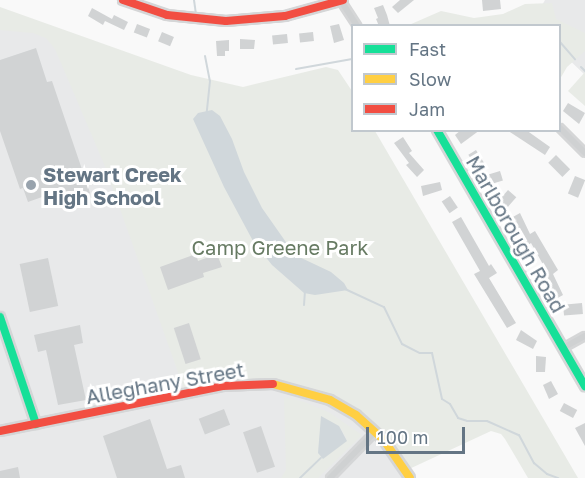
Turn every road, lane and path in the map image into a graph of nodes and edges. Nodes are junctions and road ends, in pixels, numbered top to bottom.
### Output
1 (123, 0) edge
2 (342, 1) edge
3 (356, 24) edge
4 (561, 129) edge
5 (438, 132) edge
6 (585, 153) edge
7 (0, 317) edge
8 (585, 336) edge
9 (563, 348) junction
10 (585, 386) edge
11 (36, 424) junction
12 (0, 431) edge
13 (375, 432) junction
14 (330, 478) edge
15 (410, 478) edge

1 - 2 street
2 - 3 street
4 - 6 street
5 - 9 street, Marlborough Road
7 - 11 street
8 - 9 street
9 - 10 street, Marlborough Road
11 - 12 street, Alleghany Street
11 - 13 street, Alleghany Street
13 - 14 street
13 - 15 street, Alleghany Street

